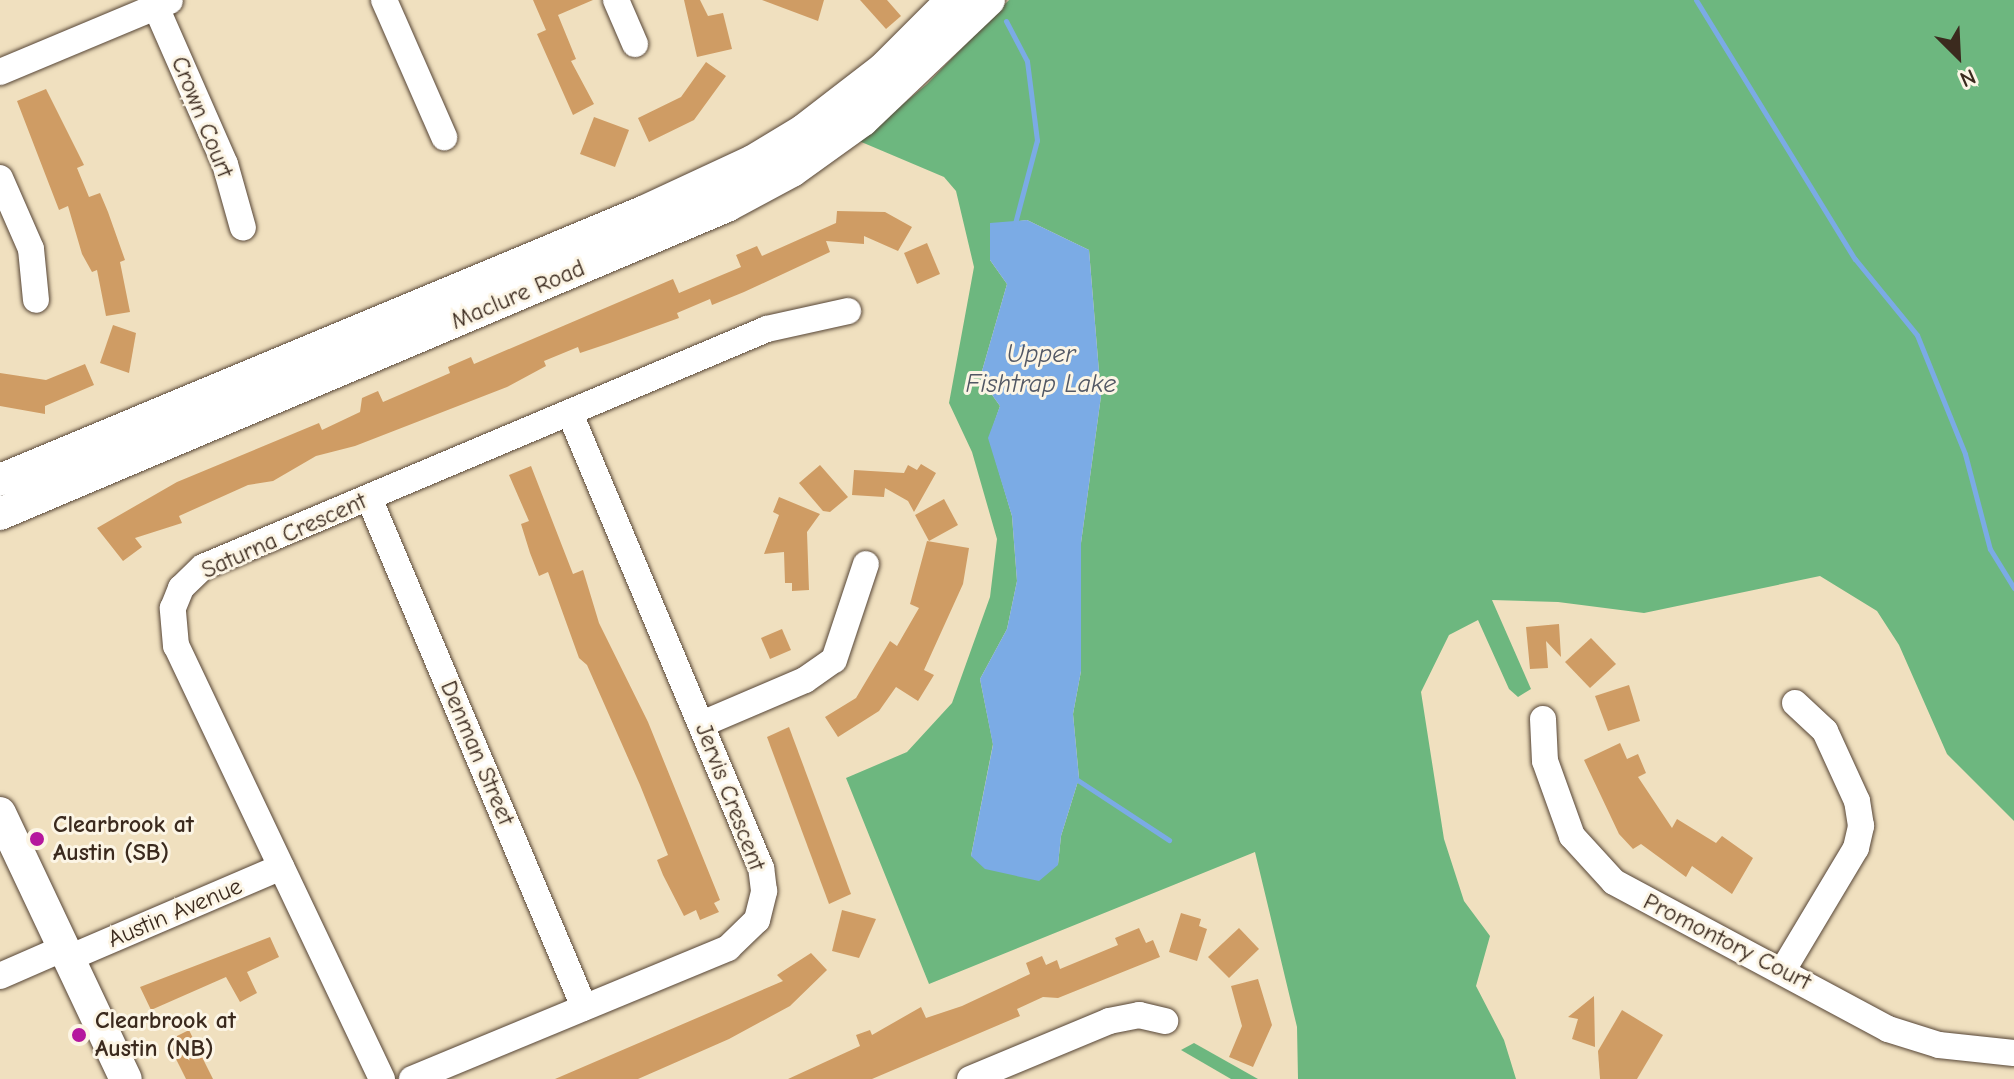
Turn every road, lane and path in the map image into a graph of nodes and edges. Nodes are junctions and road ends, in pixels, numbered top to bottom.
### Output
1 (384, 0) edge
2 (616, 0) edge
3 (952, 0) edge
4 (989, 0) edge
5 (164, 4) edge
6 (635, 44) dead end
7 (0, 72) edge
8 (444, 137) dead end
9 (0, 178) edge
10 (243, 228) dead end
11 (36, 300) dead end
12 (848, 311) dead end
13 (570, 413) junction
14 (0, 480) edge
15 (369, 498) junction
16 (0, 514) edge
17 (866, 564) dead end
18 (1795, 703) dead end
19 (1543, 719) dead end
20 (702, 724) junction
21 (0, 813) edge
22 (281, 867) junction
23 (66, 953) junction
24 (1783, 970) junction
25 (0, 976) edge
26 (584, 1007) junction
27 (1165, 1021) dead end
28 (2014, 1053) edge
29 (126, 1079) edge
30 (382, 1079) edge
31 (412, 1079) edge
32 (970, 1079) edge

1 - 8 street
2 - 6 street
3 - 14 main road, Maclure Road
4 - 16 main road, Maclure Road
5 - 7 street
5 - 10 street, Crown Court
9 - 11 street
12 - 13 street, Saturna Crescent
13 - 15 street, Saturna Crescent
13 - 20 street, Jervis Crescent
15 - 22 street, Saturna Crescent
15 - 26 street, Denman Street
17 - 20 street
18 - 24 street
19 - 24 street, Promontory Court
20 - 26 street, Jervis Crescent
21 - 23 main road
22 - 23 street, Austin Avenue
22 - 30 street, Saturna Crescent
23 - 25 street, Austin Avenue
23 - 29 main road
24 - 28 street, Promontory Court
26 - 31 street, Jervis Crescent
27 - 32 street

